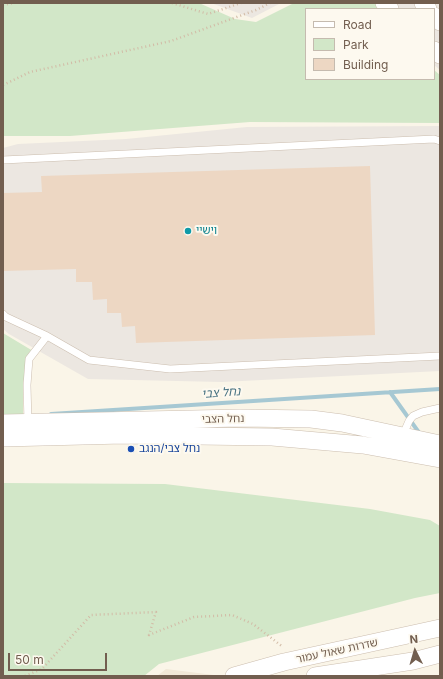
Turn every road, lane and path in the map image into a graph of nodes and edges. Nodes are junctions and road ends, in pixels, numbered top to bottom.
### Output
1 (13, 3) edge
2 (172, 3) edge
3 (241, 3) edge
4 (270, 3) edge
5 (3, 5) edge
6 (3, 85) edge
7 (440, 141) edge
8 (3, 160) edge
9 (3, 314) edge
10 (47, 336) junction
11 (440, 356) edge
12 (440, 408) edge
13 (3, 423) edge
14 (28, 430) junction
15 (3, 438) edge
16 (401, 443) junction
17 (440, 444) edge
18 (440, 460) edge
19 (440, 628) edge
20 (440, 654) edge
21 (299, 659) junction
22 (25, 676) edge
23 (234, 676) edge
24 (315, 676) edge

1 - 5 path
2 - 3 path
4 - 6 path
7 - 8 lane
9 - 10 lane
10 - 11 lane
10 - 14 lane
12 - 16 lane
13 - 14 street, נחל הצבי
14 - 15 street, נחל הצבי
14 - 16 street, נחל הצבי
16 - 17 street, נחל הצבי
16 - 18 street, נחל הצבי
19 - 21 street, שדרות שאול עמור
20 - 24 street, שדרות שאול עמור
21 - 22 path
21 - 23 street, שדרות שאול עמור

